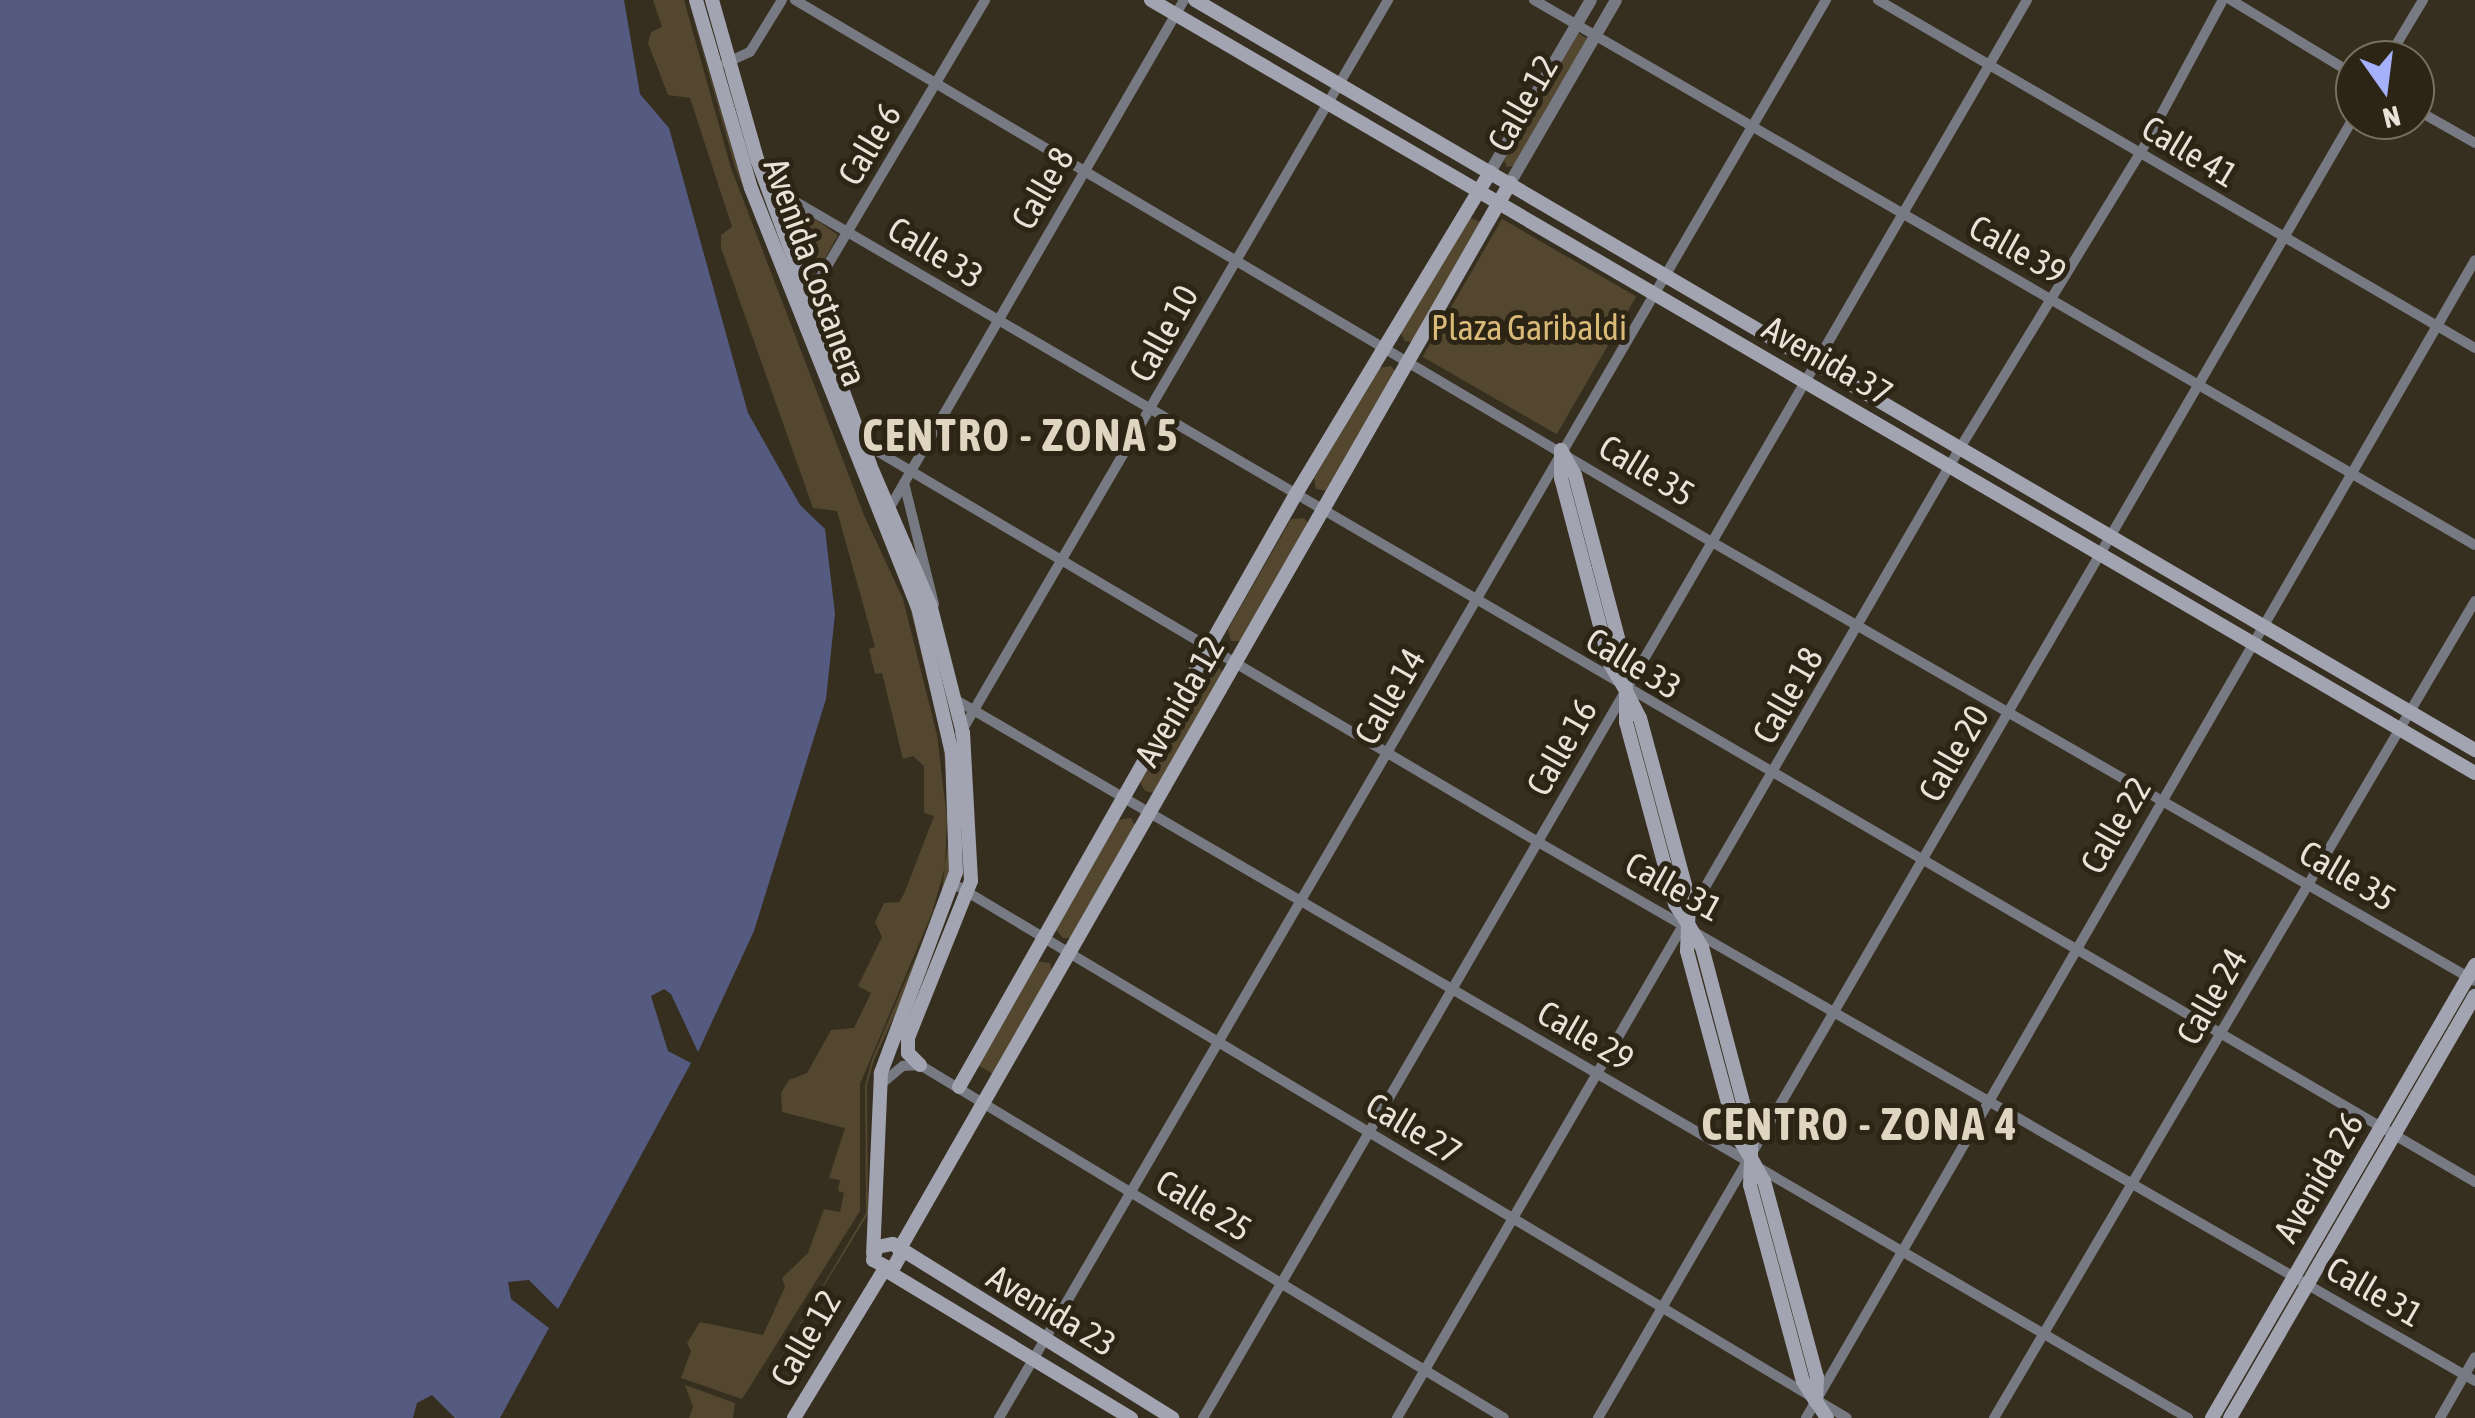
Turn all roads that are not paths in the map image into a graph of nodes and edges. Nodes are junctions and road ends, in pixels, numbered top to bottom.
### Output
1 (696, 0) edge
2 (712, 0) edge
3 (782, 0) edge
4 (795, 0) edge
5 (985, 0) edge
6 (1151, 0) edge
7 (1184, 0) edge
8 (1195, 0) edge
9 (1388, 0) edge
10 (1534, 0) edge
11 (1591, 0) edge
12 (1616, 0) edge
13 (1826, 0) edge
14 (1878, 0) edge
15 (2027, 0) edge
16 (2227, 0) edge
17 (2423, 0) edge
18 (1176, 14) junction
19 (1576, 24) junction
20 (1596, 36) junction
21 (2400, 40) edge
22 (2335, 63) edge
23 (723, 64) junction
24 (1988, 66) junction
25 (1337, 82) junction
26 (937, 83) junction
27 (1326, 102) junction
28 (2435, 121) edge
29 (1752, 126) junction
30 (2340, 140) edge
31 (2475, 144) edge
32 (2141, 152) junction
33 (1083, 171) junction
34 (1490, 172) junction
35 (1510, 183) junction
36 (767, 186) junction
37 (1476, 189) junction
38 (1502, 205) junction
39 (1902, 216) junction
40 (849, 232) junction
41 (2283, 238) junction
42 (1235, 260) junction
43 (2475, 260) edge
44 (1662, 273) junction
45 (1650, 292) junction
46 (810, 297) junction
47 (2048, 297) junction
48 (799, 314) junction
49 (998, 320) junction
50 (2438, 326) junction
51 (1385, 345) junction
52 (2475, 348) edge
53 (1412, 361) junction
54 (1816, 363) junction
55 (1805, 382) junction
56 (2200, 386) junction
57 (1152, 410) junction
58 (847, 439) junction
59 (863, 441) junction
60 (1960, 448) junction
61 (1560, 450) junction
62 (1949, 466) junction
63 (911, 470) junction
64 (2351, 474) junction
65 (904, 483) junction
66 (1296, 494) junction
67 (889, 509) junction
68 (1324, 510) junction
69 (2111, 536) junction
70 (1712, 542) junction
71 (2475, 546) edge
72 (2100, 554) junction
73 (1061, 558) junction
74 (1477, 600) junction
75 (2475, 600) edge
76 (1860, 622) junction
77 (2262, 625) junction
78 (938, 630) junction
79 (2252, 643) junction
80 (1210, 645) junction
81 (1236, 661) junction
82 (1626, 691) junction
83 (956, 700) junction
84 (2010, 710) junction
85 (976, 712) junction
86 (2411, 712) junction
87 (2400, 729) junction
88 (956, 735) junction
89 (2475, 750) edge
90 (1388, 751) junction
91 (2475, 773) edge
92 (1772, 776) junction
93 (1125, 795) junction
94 (2162, 798) junction
95 (1150, 810) junction
96 (1538, 842) junction
97 (1921, 862) junction
98 (954, 884) junction
99 (2308, 884) junction
100 (969, 894) junction
101 (1301, 902) junction
102 (1688, 924) junction
103 (1043, 938) junction
104 (2074, 950) junction
105 (1068, 953) junction
106 (2473, 974) edge
107 (1452, 990) junction
108 (2475, 996) edge
109 (1834, 1010) junction
110 (2220, 1035) junction
111 (1216, 1043) junction
112 (920, 1065) junction
113 (1601, 1076) junction
114 (959, 1087) junction
115 (877, 1089) junction
116 (1988, 1098) junction
117 (982, 1101) junction
118 (2388, 1131) junction
119 (1368, 1134) junction
120 (1751, 1158) junction
121 (2475, 1182) edge
122 (2133, 1183) junction
123 (1128, 1192) junction
124 (1512, 1219) junction
125 (1900, 1250) junction
126 (900, 1252) junction
127 (879, 1264) junction
128 (2301, 1280) junction
129 (1282, 1284) junction
130 (1662, 1309) junction
131 (2044, 1334) junction
132 (1044, 1340) junction
133 (2475, 1357) edge
134 (1033, 1358) junction
135 (1425, 1370) junction
136 (2470, 1378) edge
137 (1816, 1401) junction
138 (794, 1418) edge
139 (998, 1418) edge
140 (1131, 1418) edge
141 (1172, 1418) edge
142 (1204, 1418) edge
143 (1398, 1418) edge
144 (1504, 1418) edge
145 (1598, 1418) edge
146 (1806, 1418) edge
147 (1816, 1418) edge
148 (1826, 1418) edge
149 (1847, 1418) edge
150 (1994, 1418) edge
151 (2188, 1418) edge
152 (2212, 1418) edge
153 (2230, 1418) edge
154 (2440, 1418) edge

1 - 23 main road, Avenida Costanera
2 - 23 main road, Avenida Costanera
3 - 23 street
4 - 26 street, Calle 35
5 - 26 street, Calle 6
6 - 18 main road, Avenida 37
7 - 18 street, Calle 8
8 - 25 main road, Avenida 37
9 - 25 street, Calle 10
10 - 19 street, Calle 39
11 - 19 street, Calle 12
12 - 20 street, Calle 12
13 - 29 street, Calle 14
14 - 24 street, Calle 41
15 - 24 street, Calle 16
16 - 22 street
16 - 32 street, Calle 18
17 - 21 street
18 - 27 main road, Avenida 37
18 - 33 street, Calle 8
19 - 20 street, Calle 39
19 - 34 street, Calle 12
20 - 29 street, Calle 39
20 - 35 street, Calle 12
23 - 36 main road, Avenida Costanera
23 - 48 main road, Avenida Costanera
24 - 32 street, Calle 41
24 - 39 street, Calle 16
25 - 27 street, Calle 10
25 - 34 main road, Avenida 37
26 - 33 street, Calle 35
26 - 40 street, Calle 6
27 - 37 main road, Avenida 37
27 - 42 street, Calle 10
28 - 31 street
29 - 39 street, Calle 39
29 - 44 street, Calle 14
30 - 41 street, Calle 20
32 - 41 street, Calle 41
32 - 47 street, Calle 18
33 - 42 street, Calle 35
33 - 49 street, Calle 8
34 - 35 main road, Avenida 37
34 - 37 main road, Avenida 12
35 - 38 main road, Avenida 12
35 - 44 main road, Avenida 37
36 - 40 street, Calle 33
36 - 46 main road, Avenida Costanera
37 - 38 main road, Avenida 37
37 - 51 main road, Avenida 12
38 - 45 main road, Avenida 37
38 - 53 main road, Avenida 12
39 - 47 street, Calle 39
39 - 54 street, Calle 16
40 - 46 street, Calle 6
40 - 49 street, Calle 33
41 - 50 street, Calle 41
41 - 56 street, Calle 20
42 - 51 street, Calle 35
42 - 57 street, Calle 10
43 - 50 street, Calle 22
44 - 45 street, Calle 14
44 - 54 main road, Avenida 37
45 - 55 main road, Avenida 37
45 - 61 street, Calle 14
46 - 48 street, Calle 6
46 - 59 main road, Avenida Costanera
47 - 56 street, Calle 39
47 - 60 street, Calle 18
48 - 58 main road, Avenida Costanera
49 - 57 street, Calle 33
49 - 63 street, Calle 8
50 - 52 street, Calle 41
50 - 64 street, Calle 22
51 - 53 street, Calle 35
51 - 66 main road, Avenida 12
53 - 61 street, Calle 35
53 - 68 main road, Avenida 12
54 - 55 street, Calle 16
54 - 60 main road, Avenida 37
55 - 62 main road, Avenida 37
55 - 70 street, Calle 16
56 - 64 street, Calle 39
56 - 69 street, Calle 20
57 - 66 street, Calle 33
57 - 73 street, Calle 10
58 - 59 street, Calle 31
58 - 88 main road, Avenida Costanera
59 - 63 street, Calle 31
59 - 67 main road, Avenida Costanera
60 - 62 street, Calle 18
60 - 69 main road, Avenida 37
61 - 70 street, Calle 35
61 - 74 street, Calle 14
61 - 82 main road
62 - 72 main road, Avenida 37
62 - 76 street, Calle 18
63 - 65 street, Calle 8
63 - 73 street, Calle 31
64 - 71 street, Calle 39
64 - 77 street, Calle 22
65 - 67 street, Calle 8
65 - 78 street
66 - 68 street, Calle 33
66 - 80 main road, Avenida 12
67 - 78 main road, Avenida Costanera
68 - 74 street, Calle 33
68 - 81 main road, Avenida 12
69 - 72 street, Calle 20
69 - 77 main road, Avenida 37
70 - 76 street, Calle 35
70 - 82 street, Calle 16
72 - 79 main road, Avenida 37
72 - 84 street, Calle 20
73 - 80 street, Calle 31
73 - 85 street, Calle 10
74 - 82 street, Calle 33
74 - 90 street, Calle 14
75 - 86 street, Calle 24
76 - 84 street, Calle 35
76 - 92 street, Calle 18
77 - 79 street, Calle 22
77 - 86 main road, Avenida 37
78 - 83 main road, Avenida Costanera
79 - 87 main road, Avenida 37
79 - 94 street, Calle 22
80 - 81 street, Calle 31
80 - 93 main road, Avenida 12
81 - 90 street, Calle 31
81 - 95 main road, Avenida 12
82 - 92 street, Calle 33
82 - 96 street, Calle 16
82 - 102 main road
83 - 85 street, Calle 29
83 - 88 main road, Avenida Costanera
84 - 94 street, Calle 35
84 - 97 street, Calle 20
85 - 88 street, Calle 10
85 - 93 street, Calle 29
86 - 87 street, Calle 24
86 - 89 main road, Avenida 37
87 - 91 main road, Avenida 37
87 - 99 street, Calle 24
88 - 98 main road, Avenida Costanera
88 - 100 main road, Avenida Costanera
90 - 96 street, Calle 31
90 - 101 street, Calle 14
92 - 97 street, Calle 33
92 - 102 street, Calle 18
93 - 95 street, Calle 29
93 - 103 main road, Avenida 12
94 - 99 street, Calle 35
94 - 104 street, Calle 22
95 - 101 street, Calle 29
95 - 105 main road, Avenida 12
96 - 102 street, Calle 31
96 - 107 street, Calle 16
97 - 104 street, Calle 33
97 - 109 street, Calle 20
98 - 100 street, Calle 27
98 - 115 main road, Avenida Costanera
99 - 106 street, Calle 35
99 - 110 street, Calle 24
100 - 103 street, Calle 27
100 - 112 main road, Avenida Costanera
101 - 107 street, Calle 29
101 - 111 street, Calle 14
102 - 109 street, Calle 31
102 - 113 street, Calle 18
102 - 120 main road
103 - 105 street, Calle 27
103 - 114 main road, Avenida 12
104 - 110 street, Calle 33
104 - 116 street, Calle 22
105 - 111 street, Calle 27
105 - 117 main road, Avenida 12
106 - 118 main road, Avenida 26
107 - 113 street, Calle 29
107 - 119 street, Calle 16
108 - 118 main road, Avenida 26
109 - 116 street, Calle 31
109 - 120 street, Calle 20
110 - 118 street, Calle 33
110 - 122 street, Calle 24
111 - 119 street, Calle 27
111 - 123 street, Calle 14
112 - 114 street, Calle 25
112 - 115 street
113 - 120 street, Calle 29
113 - 124 street, Calle 18
114 - 117 street, Calle 25
115 - 127 main road, Avenida Costanera
116 - 122 street, Calle 31
116 - 125 street, Calle 22
117 - 123 street, Calle 25
117 - 126 main road, Avenida 12
118 - 121 street, Calle 33
118 - 128 main road, Avenida 26
119 - 124 street, Calle 27
119 - 129 street, Calle 16
120 - 125 street, Calle 29
120 - 130 street, Calle 20
120 - 137 main road
122 - 128 street, Calle 31
122 - 131 street, Calle 24
123 - 129 street, Calle 25
123 - 132 street, Calle 14
124 - 130 street, Calle 27
124 - 135 street, Calle 18
125 - 131 street, Calle 29
125 - 137 street, Calle 22
126 - 127 main road, Calle 12
126 - 127 main road
126 - 132 main road, Avenida 23
127 - 134 main road, Avenida 23
127 - 138 main road, Calle 12
128 - 136 street, Calle 31
128 - 152 main road, Avenida 26
128 - 153 main road, Avenida 26
129 - 135 street, Calle 25
129 - 142 street, Calle 16
130 - 137 street, Calle 27
130 - 145 street, Calle 20
131 - 150 street, Calle 24
131 - 151 street, Calle 29
132 - 134 street, Calle 14
132 - 141 main road, Avenida 23
133 - 136 street
134 - 139 street, Calle 14
134 - 140 main road, Avenida 23
135 - 143 street, Calle 18
135 - 144 street, Calle 25
136 - 154 street
137 - 146 street, Calle 22
137 - 147 main road
137 - 148 main road
137 - 149 street, Calle 27

